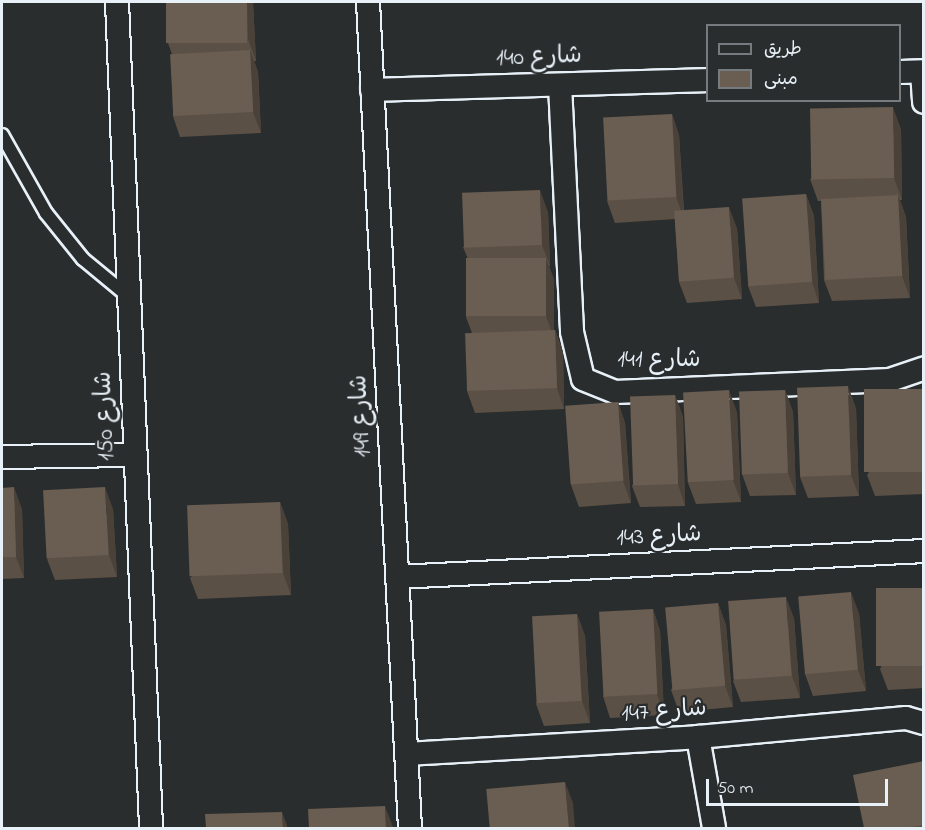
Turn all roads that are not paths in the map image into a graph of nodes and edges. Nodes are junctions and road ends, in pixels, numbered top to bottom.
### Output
1 (117, 2) edge
2 (368, 2) edge
3 (915, 72) edge
4 (706, 80) edge
5 (560, 85) junction
6 (372, 90) junction
7 (924, 102) edge
8 (2, 135) edge
9 (130, 298) junction
10 (924, 368) edge
11 (134, 455) junction
12 (2, 457) edge
13 (924, 551) edge
14 (397, 577) junction
15 (924, 723) edge
16 (698, 737) junction
17 (406, 754) junction
18 (151, 828) edge
19 (410, 828) edge
20 (714, 828) edge

1 - 9 street, شارع 150
2 - 6 street, شارع 149
3 - 7 street
4 - 5 street, شارع 140
5 - 6 street, شارع 140
5 - 10 street, شارع 141
6 - 14 street, شارع 149
8 - 9 lane
9 - 11 street, شارع 150
11 - 12 street
11 - 18 street, شارع 150
13 - 14 street, شارع 143
14 - 17 street, شارع 149
15 - 16 street, شارع 147
16 - 17 street, شارع 147
16 - 20 street
17 - 19 street, شارع 149

